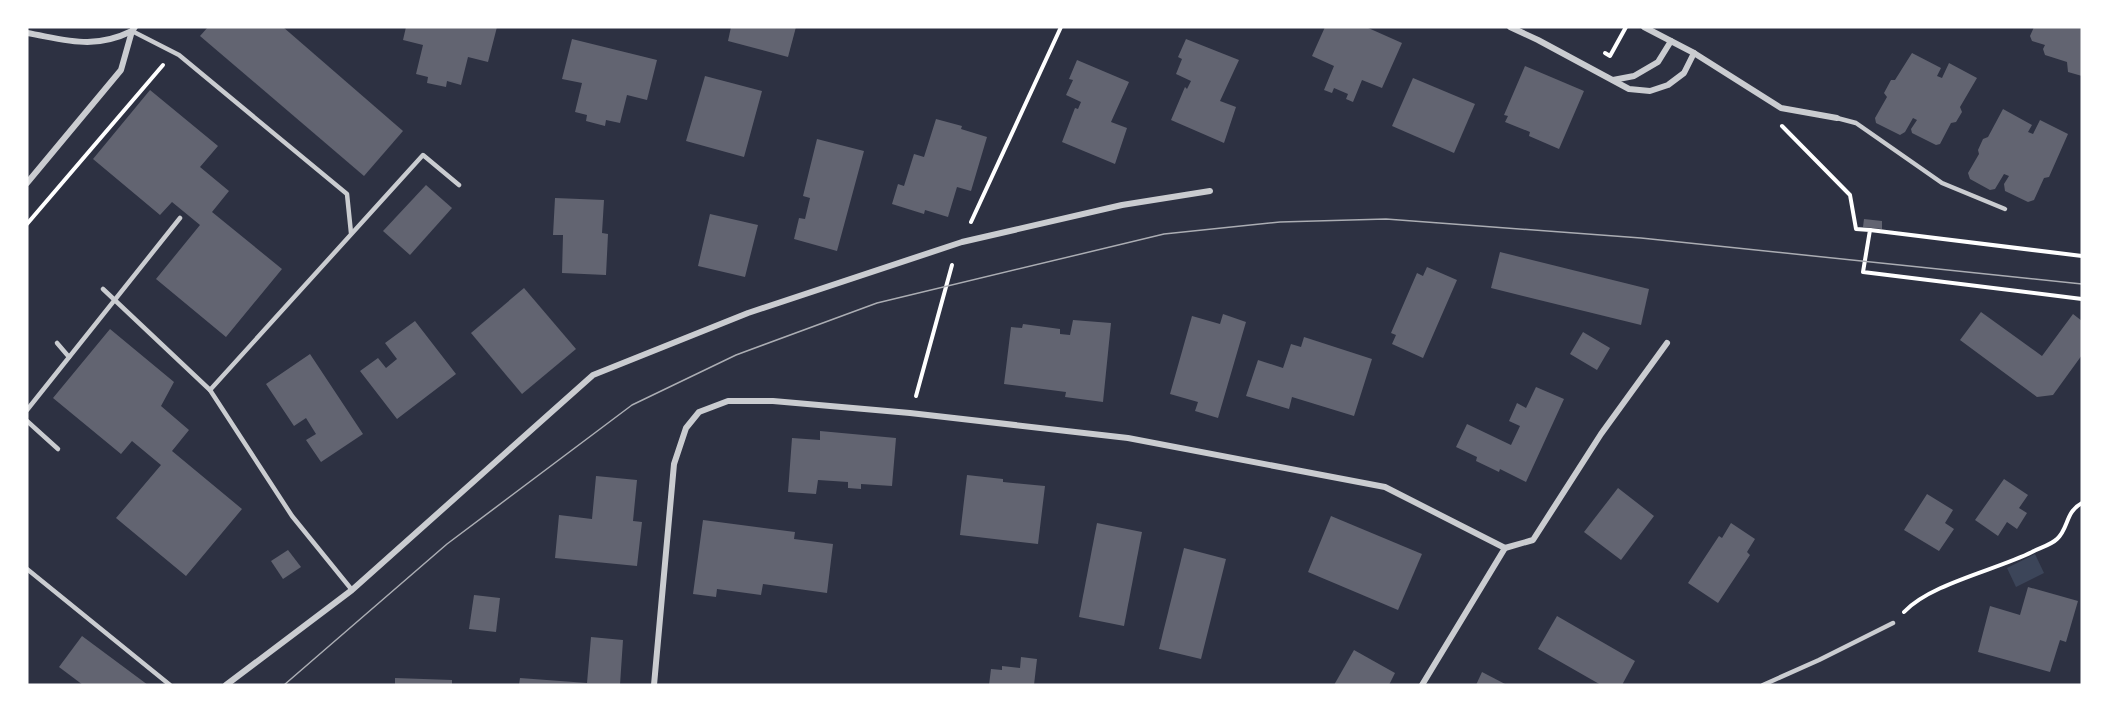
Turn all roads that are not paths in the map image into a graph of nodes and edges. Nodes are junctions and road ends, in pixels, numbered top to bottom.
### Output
1 (1510, 27) edge
2 (1644, 27) edge
3 (134, 28) edge
4 (27, 33) edge
5 (1671, 41) junction
6 (1694, 53) junction
7 (1613, 80) junction
8 (1837, 118) joint
9 (27, 183) edge
10 (459, 185) dead end
11 (1210, 191) dead end
12 (2005, 209) dead end
13 (180, 218) dead end
14 (351, 233) junction
15 (103, 289) dead end
16 (115, 300) junction
17 (57, 343) dead end
18 (1667, 343) dead end
19 (69, 357) junction
20 (210, 390) junction
21 (27, 410) edge
22 (27, 421) edge
23 (58, 449) dead end
24 (1505, 548) junction
25 (27, 569) edge
26 (352, 590) junction
27 (1893, 623) road end
28 (170, 685) edge
29 (226, 685) edge
30 (654, 685) edge
31 (1422, 685) edge
32 (1763, 685) edge

1 - 7 street
2 - 5 street
3 - 4 street
3 - 9 street
3 - 14 lane
5 - 6 street
5 - 7 street
6 - 7 street
6 - 8 street
8 - 12 lane
10 - 14 lane
11 - 26 street
13 - 16 lane
14 - 20 lane
15 - 16 lane
16 - 19 lane
16 - 20 lane
17 - 19 lane
18 - 24 street
19 - 21 lane
20 - 26 lane
22 - 23 lane
24 - 30 street
24 - 31 street
25 - 28 lane
26 - 29 street
27 - 32 lane

